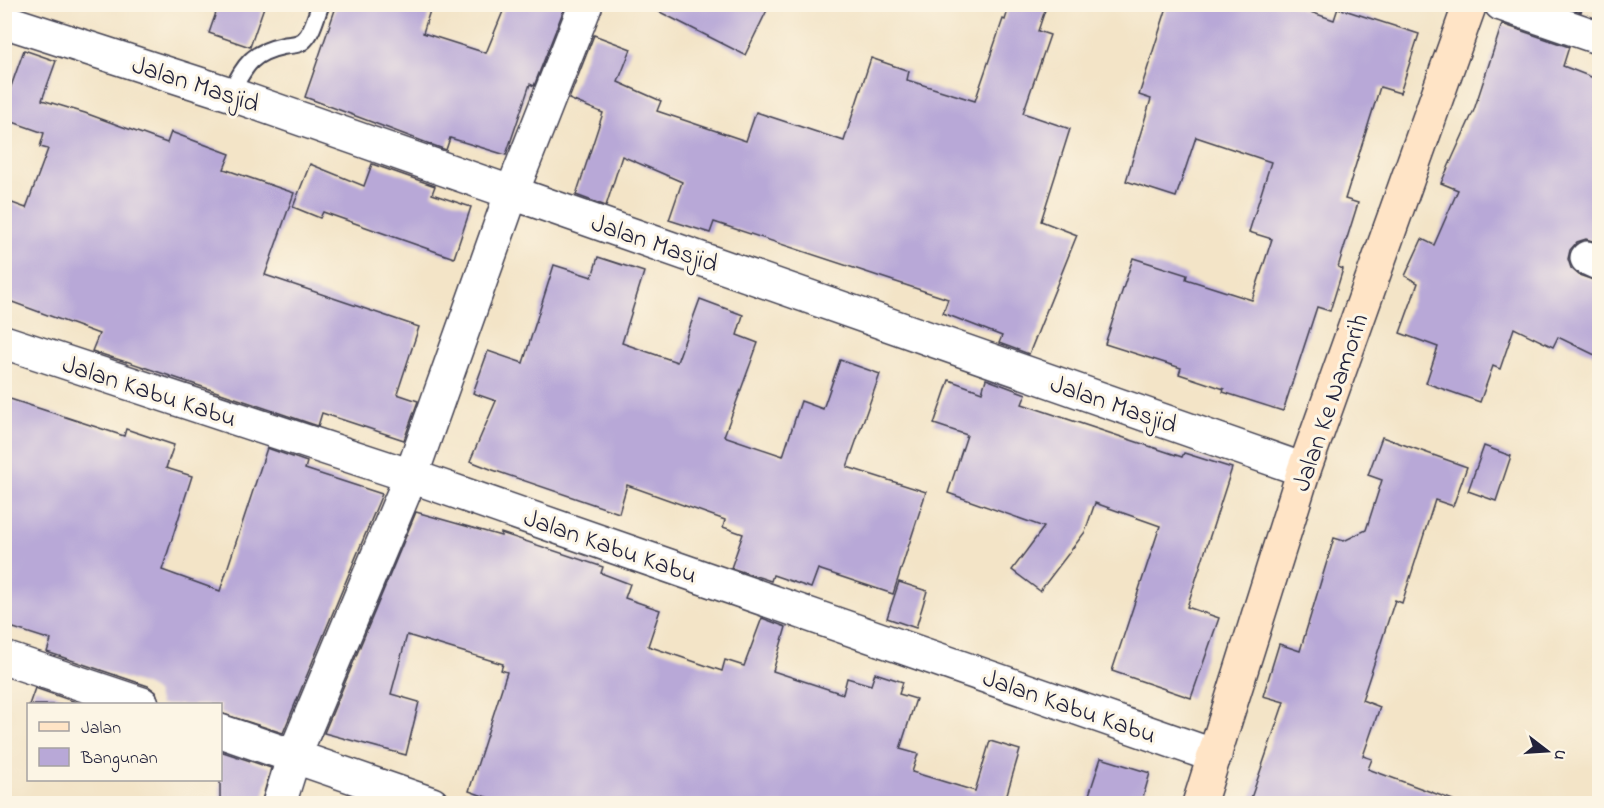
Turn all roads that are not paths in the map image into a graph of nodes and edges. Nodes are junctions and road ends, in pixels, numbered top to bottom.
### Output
1 (321, 4) edge
2 (586, 4) edge
3 (1470, 4) edge
4 (1501, 4) edge
5 (4, 21) edge
6 (1599, 38) edge
7 (230, 94) junction
8 (512, 192) junction
9 (4, 342) edge
10 (1304, 470) junction
11 (411, 476) junction
12 (4, 658) edge
13 (136, 703) edge
14 (222, 732) edge
15 (294, 756) junction
16 (1215, 756) junction
17 (279, 804) edge
18 (432, 804) edge
19 (1199, 804) edge

1 - 7 lane
2 - 8 street
3 - 10 street, Jalan Ke Namorih
4 - 6 street
5 - 7 street, Jalan Masjid
7 - 8 street, Jalan Masjid
8 - 10 street, Jalan Masjid
8 - 11 street
9 - 11 street, Jalan Kabu Kabu
10 - 16 street, Jalan Ke Namorih
11 - 15 street
11 - 16 street, Jalan Kabu Kabu
12 - 13 street
14 - 15 street
15 - 17 street
15 - 18 street
16 - 19 street, Jalan Ke Namorih

